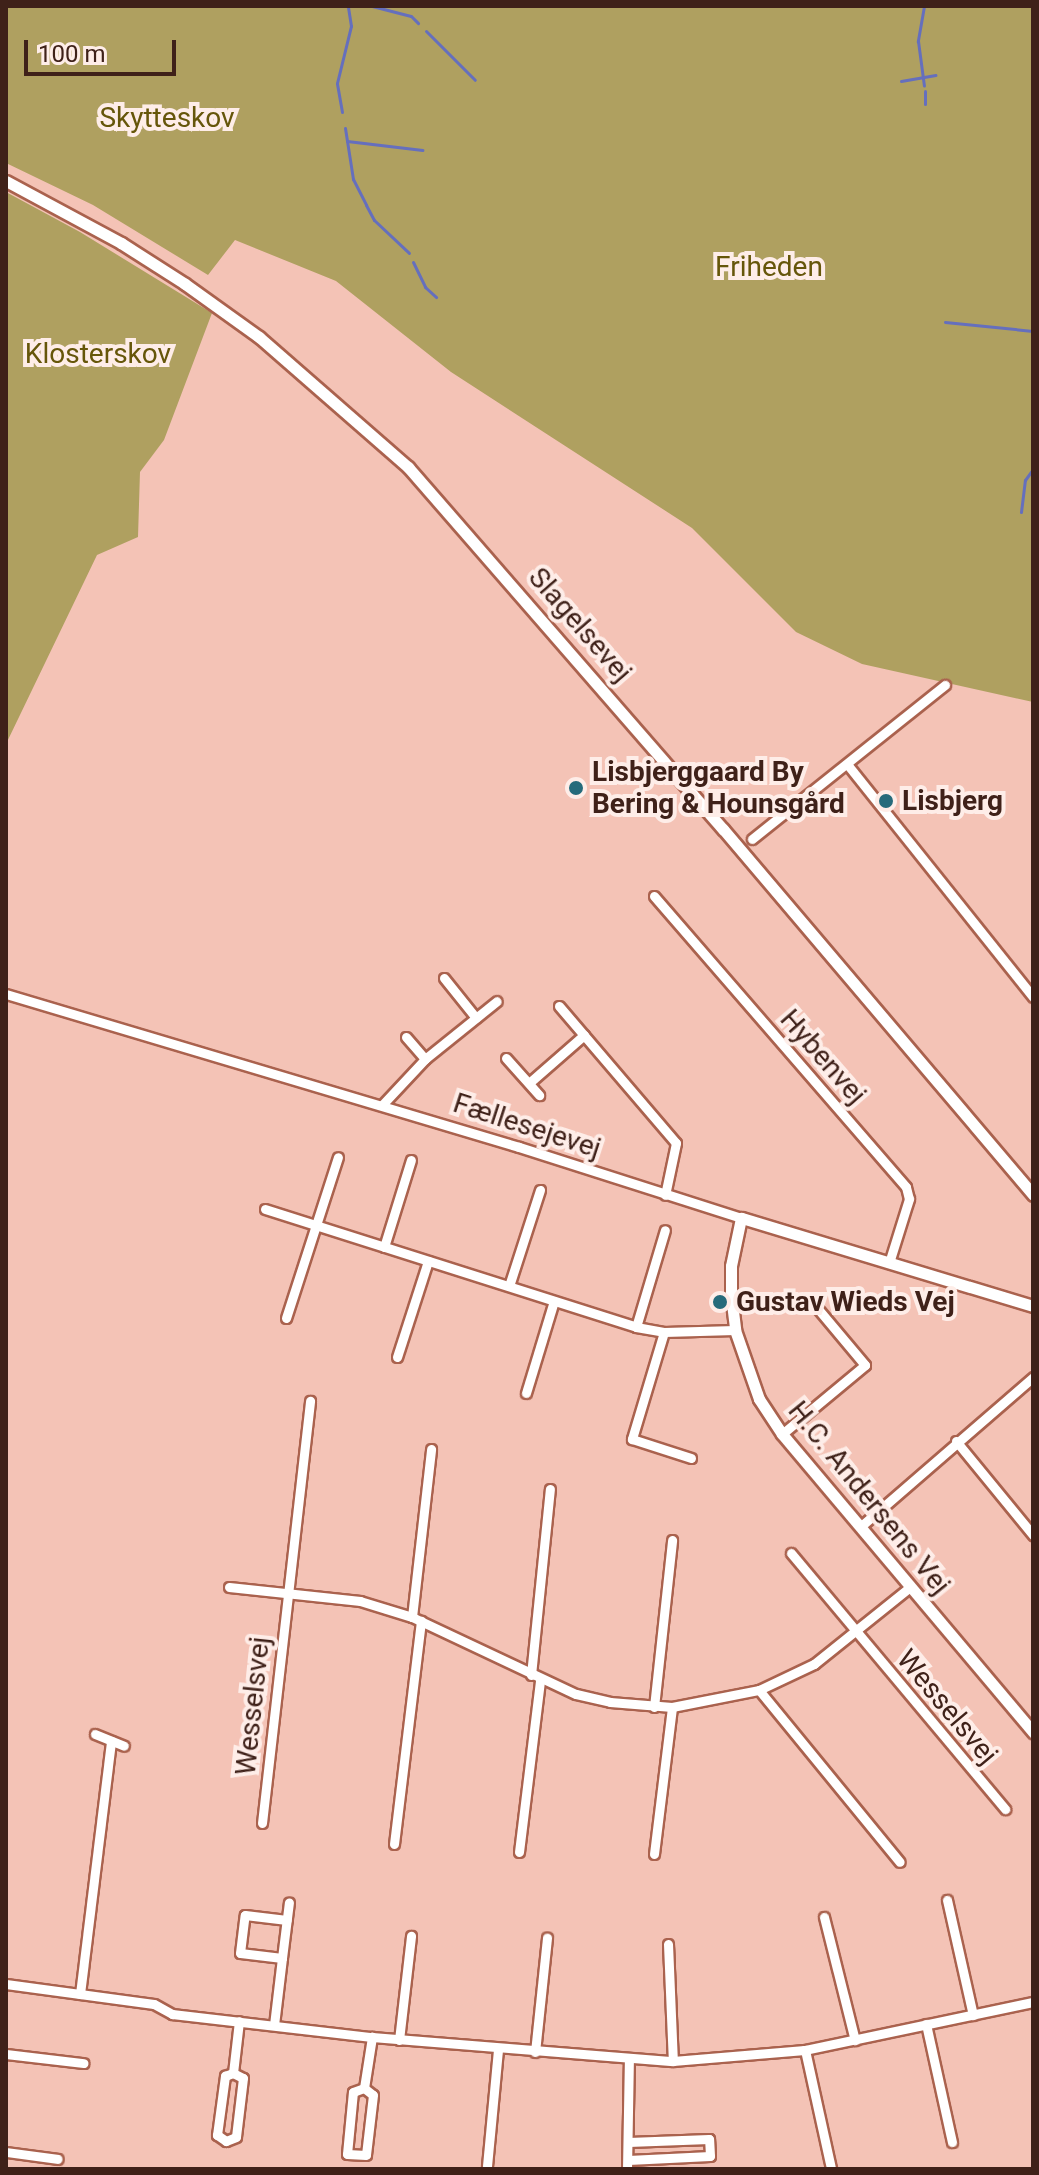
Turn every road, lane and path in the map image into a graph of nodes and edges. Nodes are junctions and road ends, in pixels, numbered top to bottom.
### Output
1 (6, 181) edge
2 (945, 685) dead end
3 (847, 764) junction
4 (752, 839) dead end
5 (654, 896) dead end
6 (444, 978) dead end
7 (6, 994) edge
8 (1033, 997) edge
9 (497, 1001) dead end
10 (559, 1006) dead end
11 (476, 1018) junction
12 (584, 1035) junction
13 (406, 1037) dead end
14 (506, 1058) dead end
15 (425, 1059) junction
16 (529, 1083) junction
17 (539, 1095) dead end
18 (382, 1105) junction
19 (338, 1157) dead end
20 (411, 1160) dead end
21 (540, 1190) dead end
22 (665, 1195) junction
23 (1033, 1195) edge
24 (265, 1209) dead end
25 (741, 1218) junction
26 (316, 1226) junction
27 (665, 1230) dead end
28 (384, 1247) junction
29 (428, 1261) junction
30 (889, 1263) junction
31 (509, 1286) junction
32 (554, 1301) junction
33 (1033, 1306) edge
34 (819, 1310) dead end
35 (286, 1318) dead end
36 (636, 1327) junction
37 (735, 1330) junction
38 (664, 1332) junction
39 (397, 1357) dead end
40 (1033, 1377) edge
41 (526, 1393) dead end
42 (310, 1401) dead end
43 (782, 1434) junction
44 (956, 1441) junction
45 (431, 1449) dead end
46 (691, 1458) dead end
47 (550, 1489) dead end
48 (860, 1527) junction
49 (1033, 1535) edge
50 (672, 1540) dead end
51 (791, 1553) dead end
52 (229, 1587) dead end
53 (910, 1587) junction
54 (288, 1593) junction
55 (416, 1619) junction
56 (856, 1632) junction
57 (535, 1678) junction
58 (759, 1690) junction
59 (654, 1707) junction
60 (672, 1707) junction
61 (1033, 1732) edge
62 (95, 1734) dead end
63 (111, 1741) junction
64 (124, 1746) dead end
65 (1005, 1809) dead end
66 (262, 1823) dead end
67 (394, 1844) dead end
68 (519, 1852) dead end
69 (654, 1854) dead end
70 (900, 1862) dead end
71 (947, 1900) dead end
72 (289, 1902) dead end
73 (824, 1917) dead end
74 (287, 1920) junction
75 (411, 1936) dead end
76 (547, 1938) dead end
77 (668, 1944) dead end
78 (282, 1958) junction
79 (6, 1984) edge
80 (80, 1994) junction
81 (1033, 2002) edge
82 (973, 2015) junction
83 (239, 2021) junction
84 (926, 2024) junction
85 (274, 2025) junction
86 (372, 2037) junction
87 (399, 2040) junction
88 (855, 2040) junction
89 (498, 2049) junction
90 (805, 2050) junction
91 (535, 2052) junction
92 (6, 2054) edge
93 (629, 2059) junction
94 (673, 2061) junction
95 (83, 2063) dead end
96 (233, 2073) junction
97 (364, 2088) junction
98 (628, 2142) junction
99 (952, 2142) dead end
100 (6, 2152) edge
101 (58, 2159) dead end
102 (628, 2164) edge
103 (487, 2166) dead end
104 (831, 2168) edge

1 - 23 street, Slagelsevej
2 - 3 street
3 - 4 street
3 - 8 street
5 - 30 street, Hybenvej
6 - 11 street
7 - 18 street, Fællesejevej
9 - 11 street
10 - 12 street
11 - 15 street
12 - 16 street
12 - 22 street
13 - 15 street
14 - 16 street
15 - 18 street
16 - 17 street
18 - 22 street, Fællesejevej
19 - 26 street
20 - 28 street
21 - 31 street
22 - 25 street, Fællesejevej
24 - 26 street
25 - 30 street, Fællesejevej
25 - 37 street, H.C. Andersens Vej
26 - 28 street
26 - 35 street
27 - 36 street
28 - 29 street
29 - 31 street
29 - 39 street
30 - 33 street, Fællesejevej
31 - 32 street
32 - 36 street
32 - 41 street
34 - 43 street
36 - 38 street
37 - 38 street
37 - 43 street, H.C. Andersens Vej
38 - 46 street
40 - 44 street
42 - 54 street, Wesselsvej
43 - 48 street, H.C. Andersens Vej
44 - 48 street
44 - 49 street
45 - 55 street
47 - 57 street
48 - 53 street, H.C. Andersens Vej
50 - 59 street
51 - 56 street, Wesselsvej
52 - 54 street
53 - 56 street
53 - 61 street, H.C. Andersens Vej
54 - 55 street
54 - 66 street, Wesselsvej
55 - 57 street
55 - 67 street
56 - 58 street
56 - 65 street, Wesselsvej
57 - 59 street
57 - 68 street
58 - 60 street
58 - 70 street
59 - 60 street
60 - 69 street
62 - 63 street
63 - 64 street
63 - 80 street
71 - 82 street
72 - 74 street
73 - 88 street
74 - 78 street
74 - 78 street
75 - 87 street
76 - 91 street
77 - 94 street
78 - 85 street
79 - 80 street
80 - 83 street
81 - 82 street
82 - 84 street
83 - 85 street
83 - 96 street
84 - 88 street
84 - 99 street
85 - 86 street
86 - 87 street
86 - 97 street
87 - 89 street
88 - 90 street
89 - 91 street
89 - 103 street
90 - 94 street
90 - 104 street
91 - 93 street
92 - 95 street
93 - 94 street
93 - 98 street
96 - 96 street
97 - 97 street
98 - 102 street
98 - 102 street
100 - 101 street

